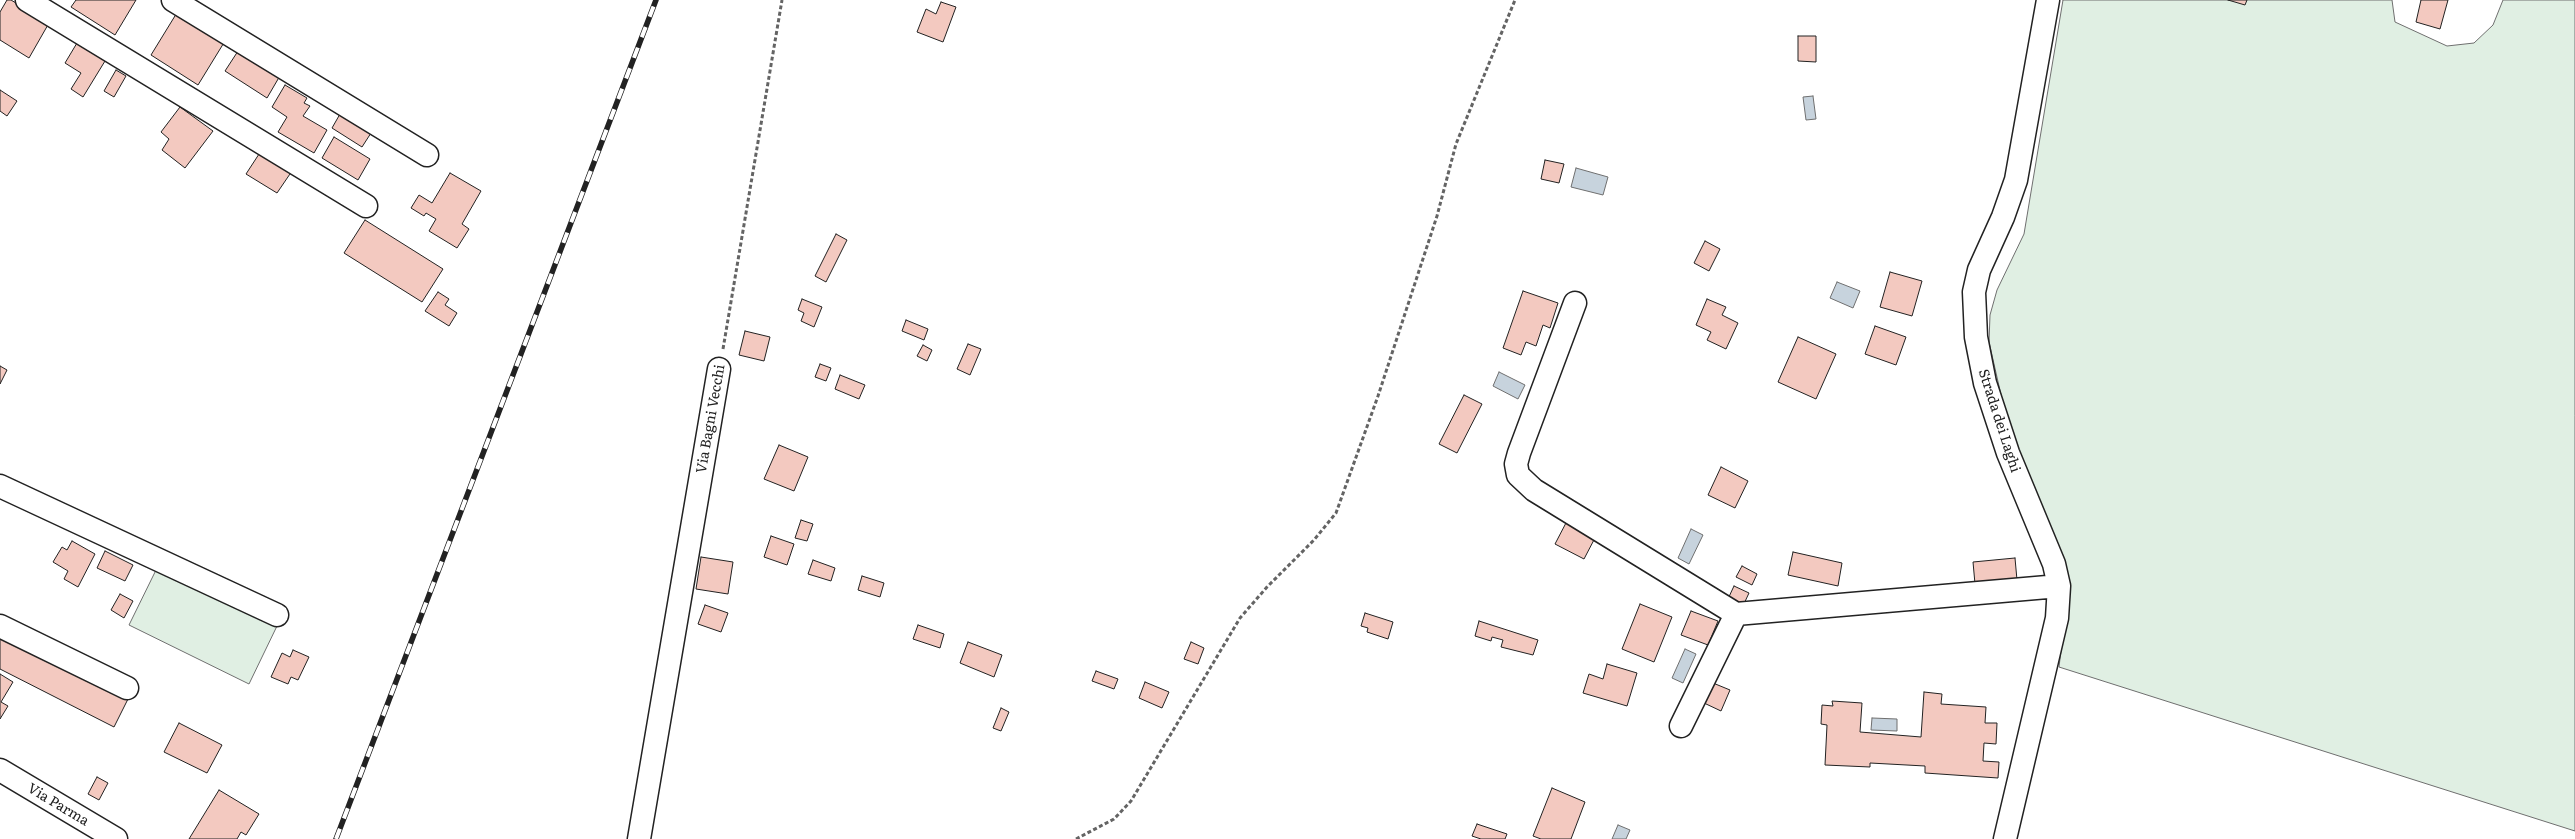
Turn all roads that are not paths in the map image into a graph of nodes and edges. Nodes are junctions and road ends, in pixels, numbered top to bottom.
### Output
1 (27, 0) edge
2 (172, 0) edge
3 (2048, 0) edge
4 (427, 155) dead end
5 (366, 206) dead end
6 (1575, 303) dead end
7 (719, 369) road end
8 (0, 486) edge
9 (2059, 586) junction
10 (1736, 614) junction
11 (277, 615) dead end
12 (0, 626) edge
13 (127, 688) dead end
14 (1681, 726) dead end
15 (0, 770) edge
16 (116, 839) edge
17 (640, 839) edge
18 (2005, 839) edge

1 - 5 street
2 - 4 street
3 - 9 street, Strada dei Laghi
6 - 10 street
7 - 17 street, Via Bagni Vecchi
8 - 11 street
9 - 10 street
9 - 18 street, Strada dei Laghi
10 - 14 street
12 - 13 street
15 - 16 street, Via Parma

